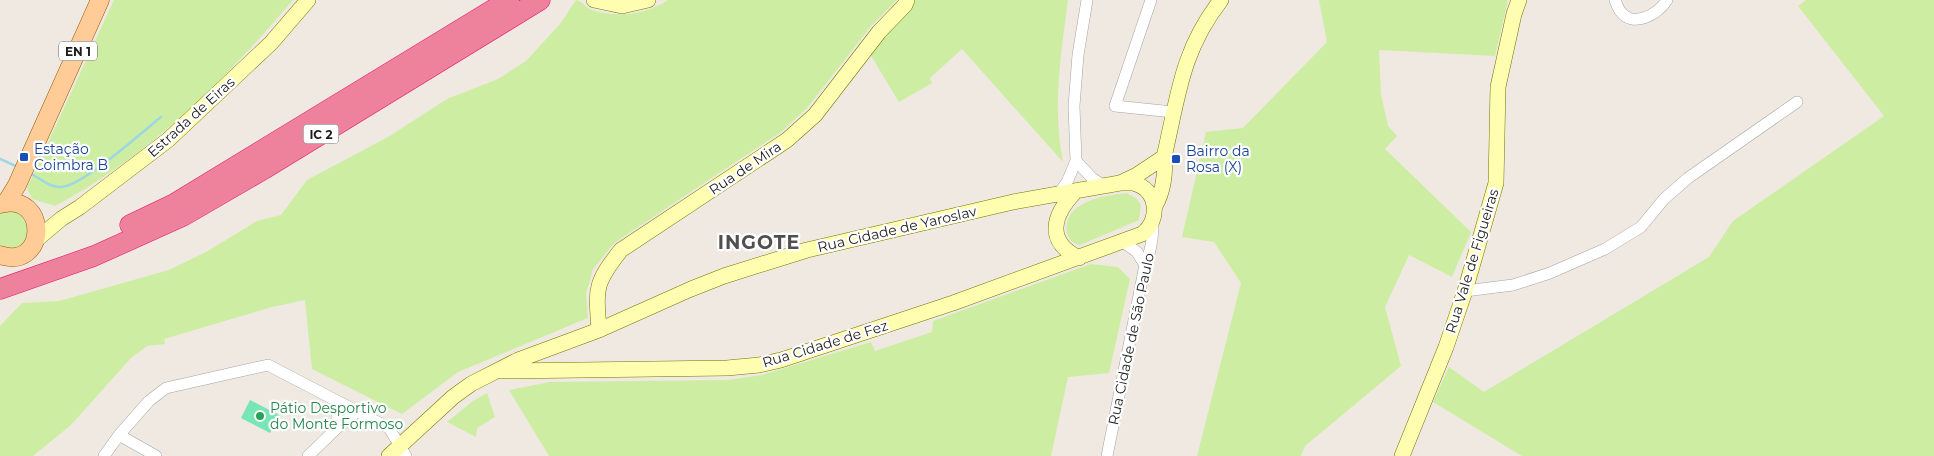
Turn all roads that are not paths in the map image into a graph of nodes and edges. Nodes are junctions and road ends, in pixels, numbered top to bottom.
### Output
1 (100, 0) edge
2 (308, 0) edge
3 (509, 0) edge
4 (540, 0) edge
5 (594, 0) edge
6 (648, 0) edge
7 (907, 0) edge
8 (1087, 0) edge
9 (1151, 0) edge
10 (1221, 0) edge
11 (1520, 0) edge
12 (1615, 0) edge
13 (1667, 0) edge
14 (1798, 102) dead end
15 (1173, 112) junction
16 (1164, 157) junction
17 (1076, 161) junction
18 (1120, 183) junction
19 (1104, 186) junction
20 (1075, 192) junction
21 (1058, 195) junction
22 (8, 204) edge
23 (1154, 214) junction
24 (35, 218) junction
25 (61, 220) junction
26 (36, 241) junction
27 (1122, 241) junction
28 (92, 250) junction
29 (1079, 258) junction
30 (3, 259) edge
31 (1145, 265) junction
32 (0, 277) edge
33 (0, 289) edge
34 (1465, 291) junction
35 (599, 330) junction
36 (500, 371) junction
37 (337, 401) junction
38 (357, 412) junction
39 (337, 428) junction
40 (119, 435) junction
41 (398, 453) edge
42 (104, 456) edge
43 (156, 456) edge
44 (308, 456) edge
45 (1107, 456) edge
46 (1402, 456) edge

1 - 22 main road, EN 1
2 - 25 street, Estrada de Eiras
3 - 28 highway, IC 2
4 - 28 highway, IC 2
5 - 6 street
7 - 35 street, Rua de Mira
8 - 17 street
9 - 15 street
10 - 15 street
11 - 34 street, Rua Vale de Figueiras
12 - 13 street
14 - 34 street
15 - 16 street
16 - 18 street
16 - 23 street
17 - 19 street
17 - 21 street
18 - 19 street
18 - 23 street
19 - 20 street
20 - 21 street, Rua Cidade de Yaroslav
20 - 29 street
21 - 35 street, Rua Cidade de Yaroslav
22 - 24 main road
23 - 27 street
23 - 31 street, Rua Cidade de São Paulo
24 - 25 street
24 - 26 main road
25 - 26 street, Estrada de Eiras
26 - 30 main road
27 - 29 street
27 - 31 street
28 - 32 highway, IC 2
28 - 33 highway, IC 2
29 - 36 street, Rua Cidade de Fez
31 - 45 street, Rua Cidade de São Paulo
34 - 46 street, Rua Vale de Figueiras
35 - 36 street, Rua Cidade de Yaroslav
36 - 41 street, Rua Cidade de Yaroslav
37 - 38 street
37 - 39 street
37 - 40 street
38 - 39 street
38 - 41 street
39 - 44 street
40 - 42 street
40 - 43 street

